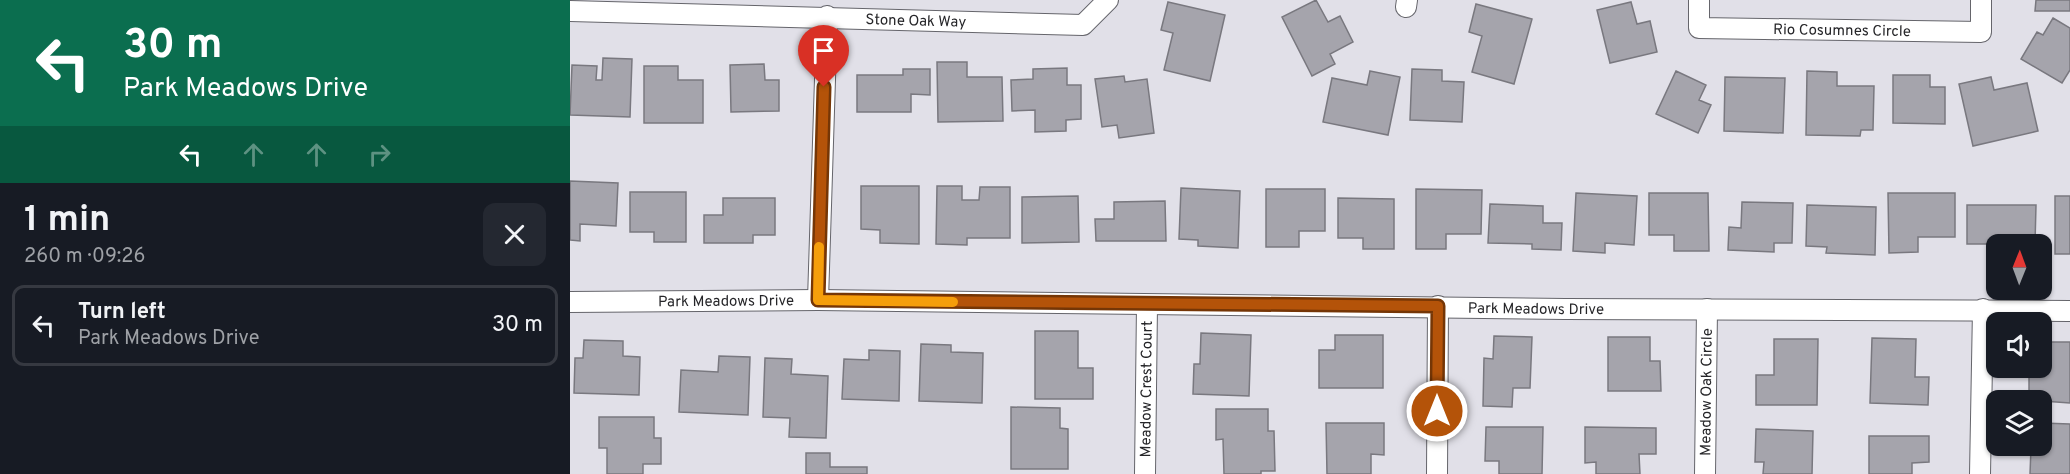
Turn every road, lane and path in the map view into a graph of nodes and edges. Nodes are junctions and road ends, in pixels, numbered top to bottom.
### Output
1 (1108, 0) edge
2 (1699, 0) edge
3 (1981, 0) edge
4 (570, 11) edge
5 (826, 16) junction
6 (818, 300) junction
7 (570, 302) edge
8 (1147, 305) junction
9 (1438, 306) junction
10 (1707, 309) junction
11 (1983, 309) junction
12 (2070, 311) edge
13 (1145, 473) edge
14 (1437, 474) edge
15 (1705, 474) edge
16 (1980, 474) edge

1 - 5 street, Stone Oak Way
2 - 3 street, Rio Cosumnes Circle
4 - 5 street, Stone Oak Way
5 - 6 street
6 - 7 street, Park Meadows Drive
6 - 8 street, Park Meadows Drive
8 - 9 street, Park Meadows Drive
8 - 13 street, Meadow Crest Court
9 - 10 street, Park Meadows Drive
9 - 14 street
10 - 11 street, Park Meadows Drive
10 - 15 street, Meadow Oak Circle
11 - 12 street, Park Meadows Drive
11 - 16 street

